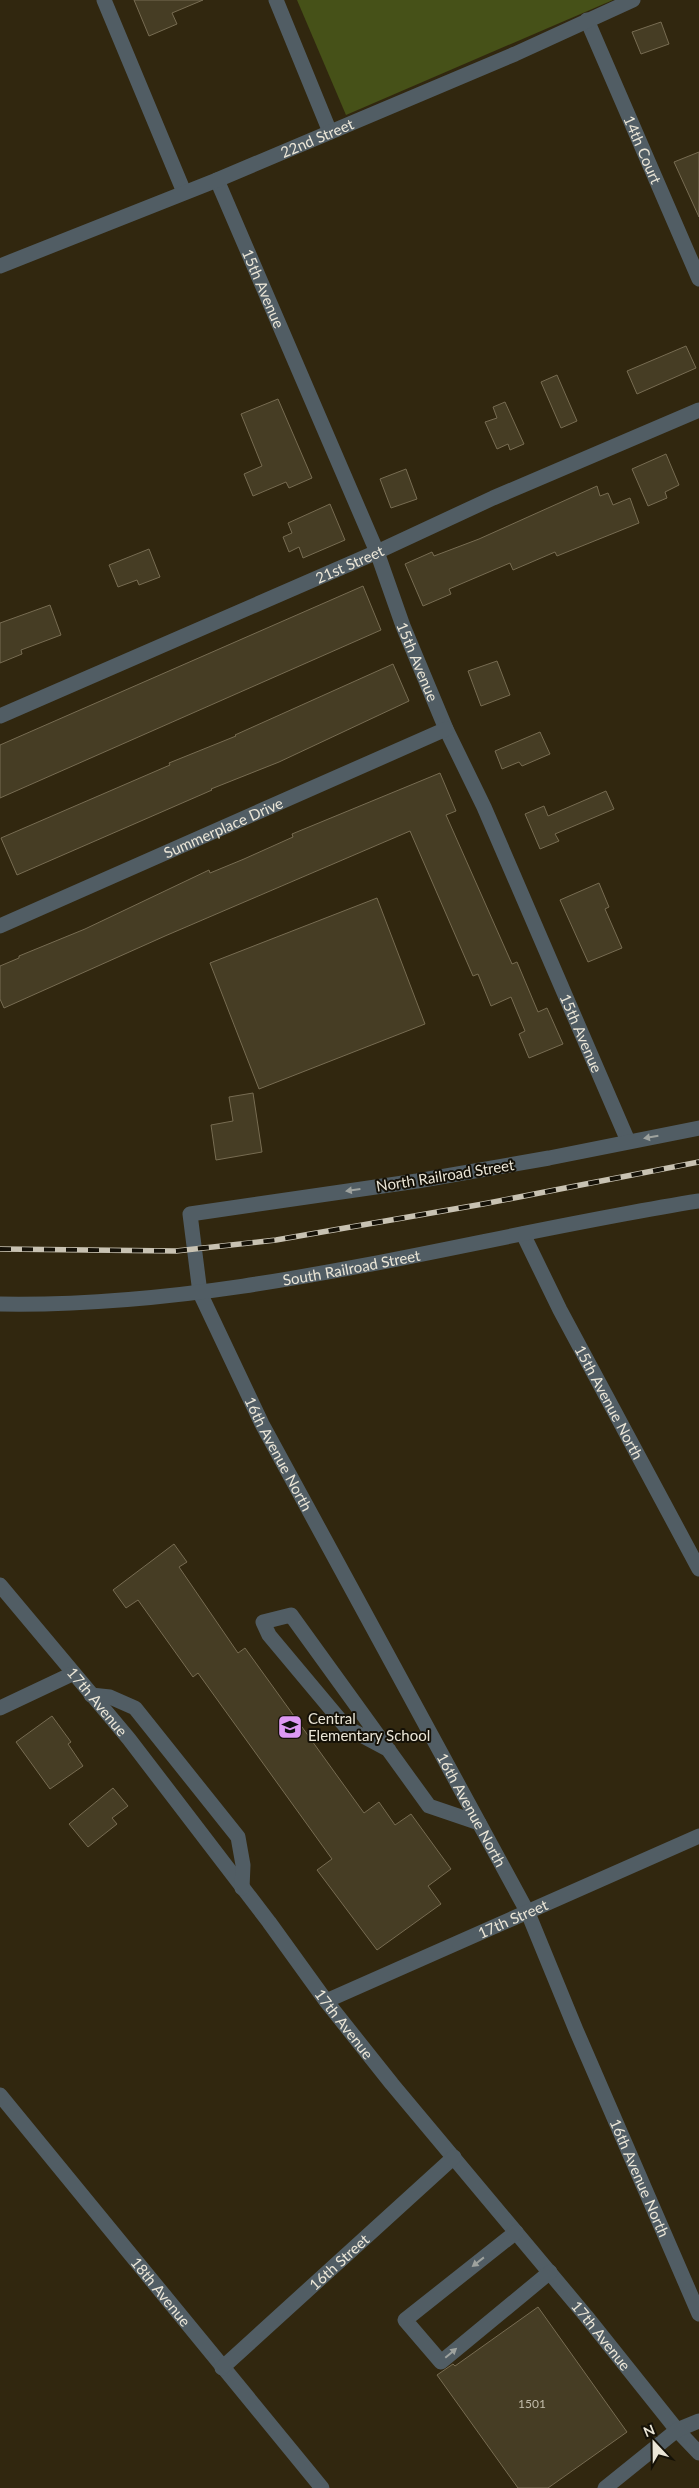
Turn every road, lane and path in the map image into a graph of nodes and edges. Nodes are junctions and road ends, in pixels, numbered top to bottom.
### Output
1 (104, 0) edge
2 (276, 0) edge
3 (632, 0) edge
4 (587, 20) junction
5 (330, 132) junction
6 (216, 180) junction
7 (184, 192) junction
8 (0, 266) edge
9 (699, 279) edge
10 (699, 410) edge
11 (377, 552) junction
12 (0, 716) edge
13 (446, 729) junction
14 (0, 926) edge
15 (699, 1128) edge
16 (628, 1141) junction
17 (699, 1201) edge
18 (190, 1214) joint
19 (523, 1234) junction
20 (200, 1293) junction
21 (0, 1304) edge
22 (699, 1569) edge
23 (0, 1585) edge
24 (72, 1674) junction
25 (91, 1696) junction
26 (0, 1708) edge
27 (389, 1750) junction
28 (479, 1823) junction
29 (699, 1836) edge
30 (242, 1888) junction
31 (528, 1913) junction
32 (326, 2001) junction
33 (0, 2095) edge
34 (454, 2157) junction
35 (516, 2232) junction
36 (550, 2272) junction
37 (699, 2314) edge
38 (222, 2368) junction
39 (699, 2421) edge
40 (677, 2430) junction
41 (699, 2453) edge
42 (322, 2488) edge
43 (605, 2488) edge

1 - 7 street
2 - 5 street
3 - 4 street, 22nd Street
4 - 5 street, 22nd Street
4 - 9 street, 14th Court
5 - 6 street, 22nd Street
6 - 7 street, 22nd Street
6 - 11 street, 15th Avenue
7 - 8 street, 22nd Street
10 - 11 street, 21st Street
11 - 12 street, 21st Street
11 - 13 street, 15th Avenue
13 - 14 street, Summerplace Drive
13 - 16 street, 15th Avenue
15 -> 16 street, North Railroad Street
16 -> 18 street, North Railroad Street
17 - 19 street, South Railroad Street
18 - 20 street, 16th Avenue North
19 - 20 street, South Railroad Street
19 - 22 street, 15th Avenue North
20 - 21 street, South Railroad Street
20 - 28 street, 16th Avenue North
23 - 24 street, 17th Avenue
24 - 25 street, 17th Avenue
24 - 26 street
25 - 30 street, 17th Avenue
25 - 30 street
27 - 27 street
27 - 28 street
28 - 31 street, 16th Avenue North
29 - 31 street, 17th Street
30 - 32 street, 17th Avenue
31 - 32 street, 17th Street
31 - 37 street, 16th Avenue North
32 - 34 street, 17th Avenue
33 - 38 street, 18th Avenue
34 - 35 street, 17th Avenue
34 - 38 street, 16th Street
35 - 36 street, 17th Avenue
35 -> 36 street
36 - 40 street, 17th Avenue
38 - 42 street, 18th Avenue
39 - 40 street
40 - 41 street, 17th Avenue
40 - 43 street

